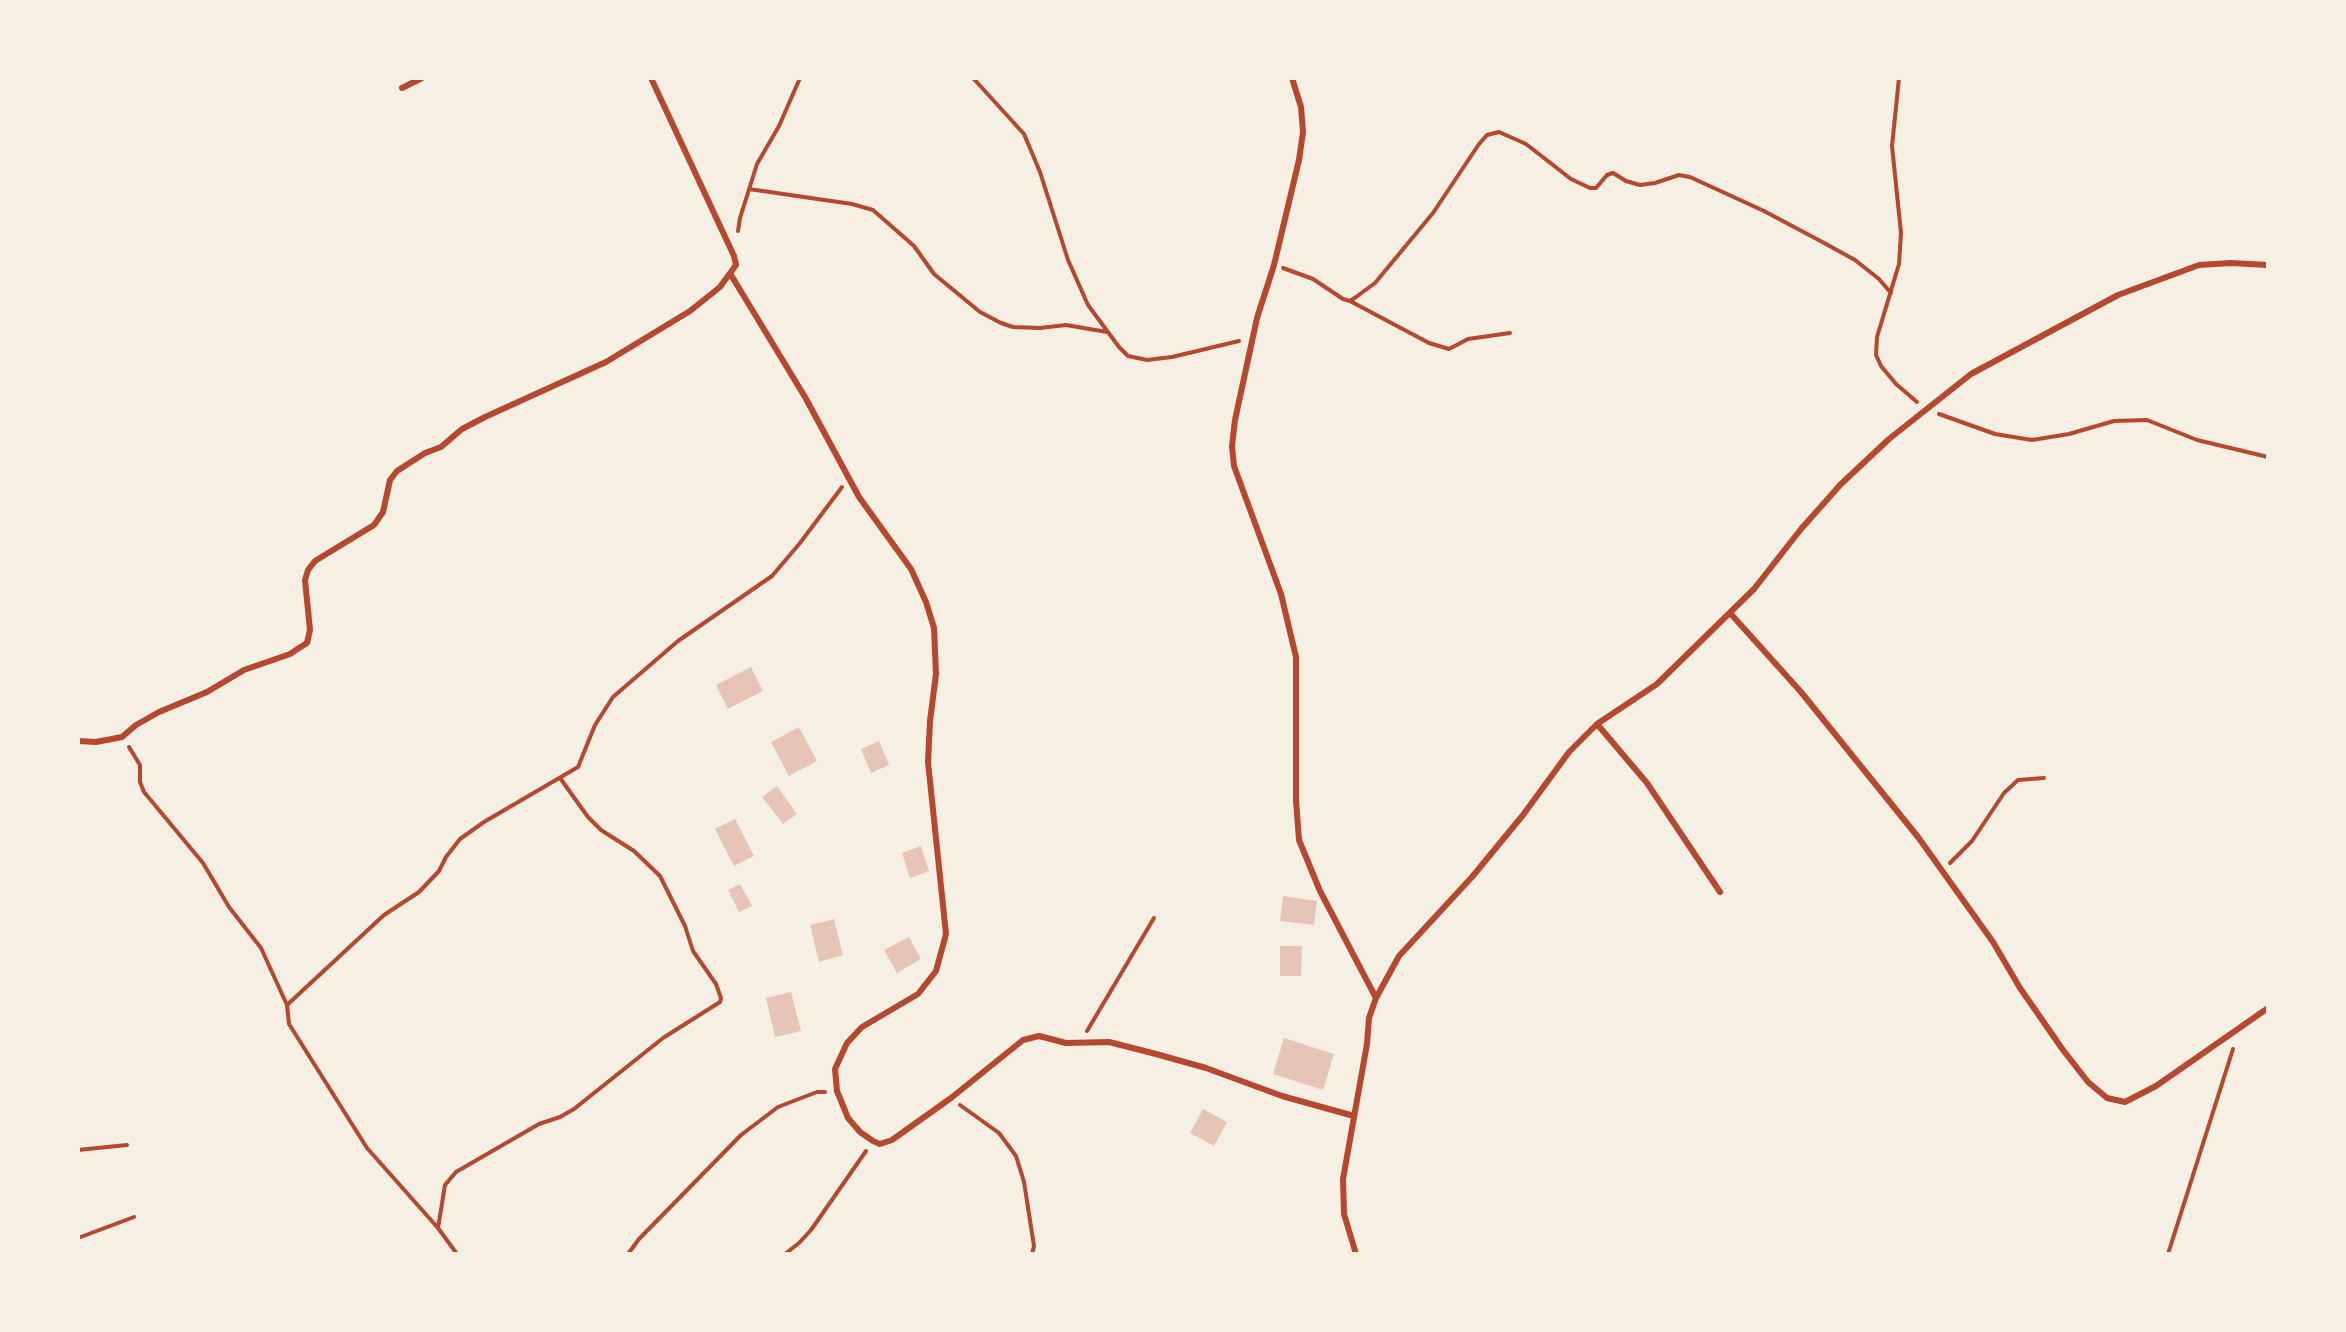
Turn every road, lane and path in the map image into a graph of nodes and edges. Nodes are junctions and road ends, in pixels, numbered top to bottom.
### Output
1 (422, 78) edge
2 (651, 78) edge
3 (800, 78) edge
4 (973, 78) edge
5 (1292, 78) edge
6 (1899, 78) edge
7 (402, 88) dead end
8 (749, 189) junction
9 (734, 256) junction
10 (1274, 265) junction
11 (2268, 265) edge
12 (731, 275) junction
13 (1891, 293) junction
14 (1350, 301) junction
15 (1108, 333) junction
16 (1510, 333) dead end
17 (1252, 338) junction
18 (1926, 409) junction
19 (2268, 457) edge
20 (849, 477) junction
21 (1730, 613) junction
22 (1597, 724) junction
23 (122, 737) junction
24 (78, 741) edge
25 (560, 778) junction
26 (2044, 778) dead end
27 (1941, 868) junction
28 (1720, 892) dead end
29 (1154, 918) dead end
30 (1376, 998) junction
31 (287, 1005) junction
32 (2268, 1008) edge
33 (2239, 1030) junction
34 (1079, 1044) junction
35 (837, 1091) junction
36 (951, 1098) junction
37 (1354, 1116) junction
38 (873, 1141) junction
39 (127, 1144) dead end
40 (78, 1150) edge
41 (134, 1217) dead end
42 (438, 1228) junction
43 (78, 1238) edge
44 (457, 1254) edge
45 (628, 1254) edge
46 (785, 1254) edge
47 (1032, 1254) edge
48 (1356, 1254) edge
49 (2168, 1254) edge

1 - 7 street
2 - 9 street
3 - 8 path
4 - 15 path
5 - 10 street
6 - 13 path
8 - 9 path
8 - 15 path
9 - 12 street
10 - 14 path
10 - 17 street
11 - 18 street
12 - 20 street
12 - 23 street
13 - 14 path
13 - 18 path
14 - 16 path
15 - 17 path
17 - 30 street
18 - 19 path
18 - 21 street
20 - 25 path
20 - 35 street
21 - 22 street
21 - 27 street
22 - 28 street
22 - 30 street
23 - 24 street
23 - 31 path
25 - 31 path
25 - 42 path
26 - 27 path
27 - 33 street
29 - 34 path
30 - 37 street
31 - 42 path
32 - 33 street
33 - 49 path
34 - 36 street
34 - 37 street
35 - 38 street
35 - 45 path
36 - 38 street
36 - 47 path
37 - 48 street
38 - 46 path
39 - 40 path
41 - 43 path
42 - 44 path

